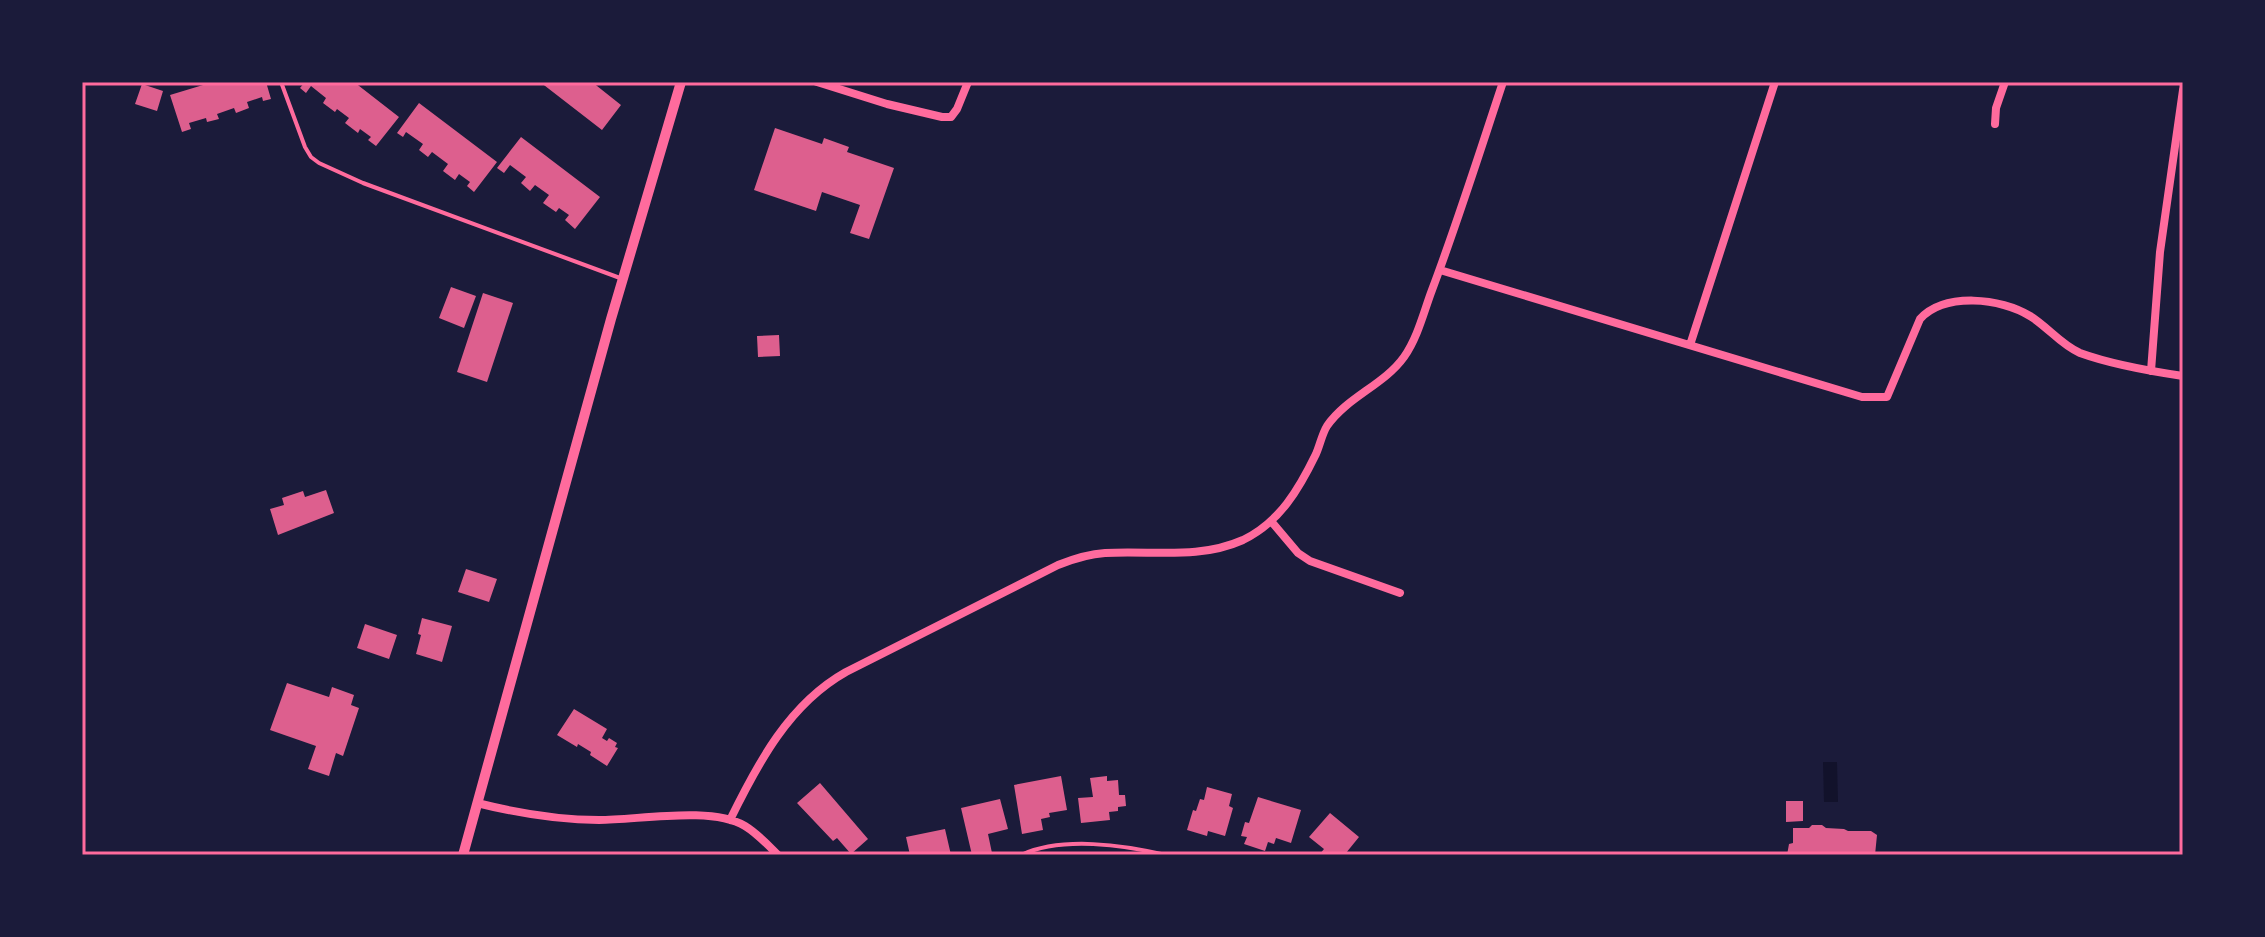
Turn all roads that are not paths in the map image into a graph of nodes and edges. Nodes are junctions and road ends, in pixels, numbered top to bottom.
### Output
1 (281, 82) edge
2 (681, 82) edge
3 (817, 82) edge
4 (968, 82) edge
5 (1503, 82) edge
6 (1775, 82) edge
7 (2005, 82) edge
8 (2183, 90) edge
9 (1995, 124) dead end
10 (1440, 270) junction
11 (623, 279) junction
12 (1690, 345) junction
13 (2151, 371) junction
14 (2183, 376) edge
15 (1271, 521) junction
16 (1400, 593) dead end
17 (477, 803) junction
18 (730, 820) junction
19 (463, 855) edge
20 (778, 855) edge
21 (1021, 855) edge
22 (1166, 855) edge

1 - 11 lane
2 - 11 street
3 - 4 street
5 - 10 street
6 - 12 street
7 - 9 street
8 - 13 street
10 - 12 street
10 - 15 street
11 - 17 street
12 - 13 street
13 - 14 street
15 - 16 street
15 - 18 street
17 - 18 street
17 - 19 street
18 - 20 street
21 - 22 lane

